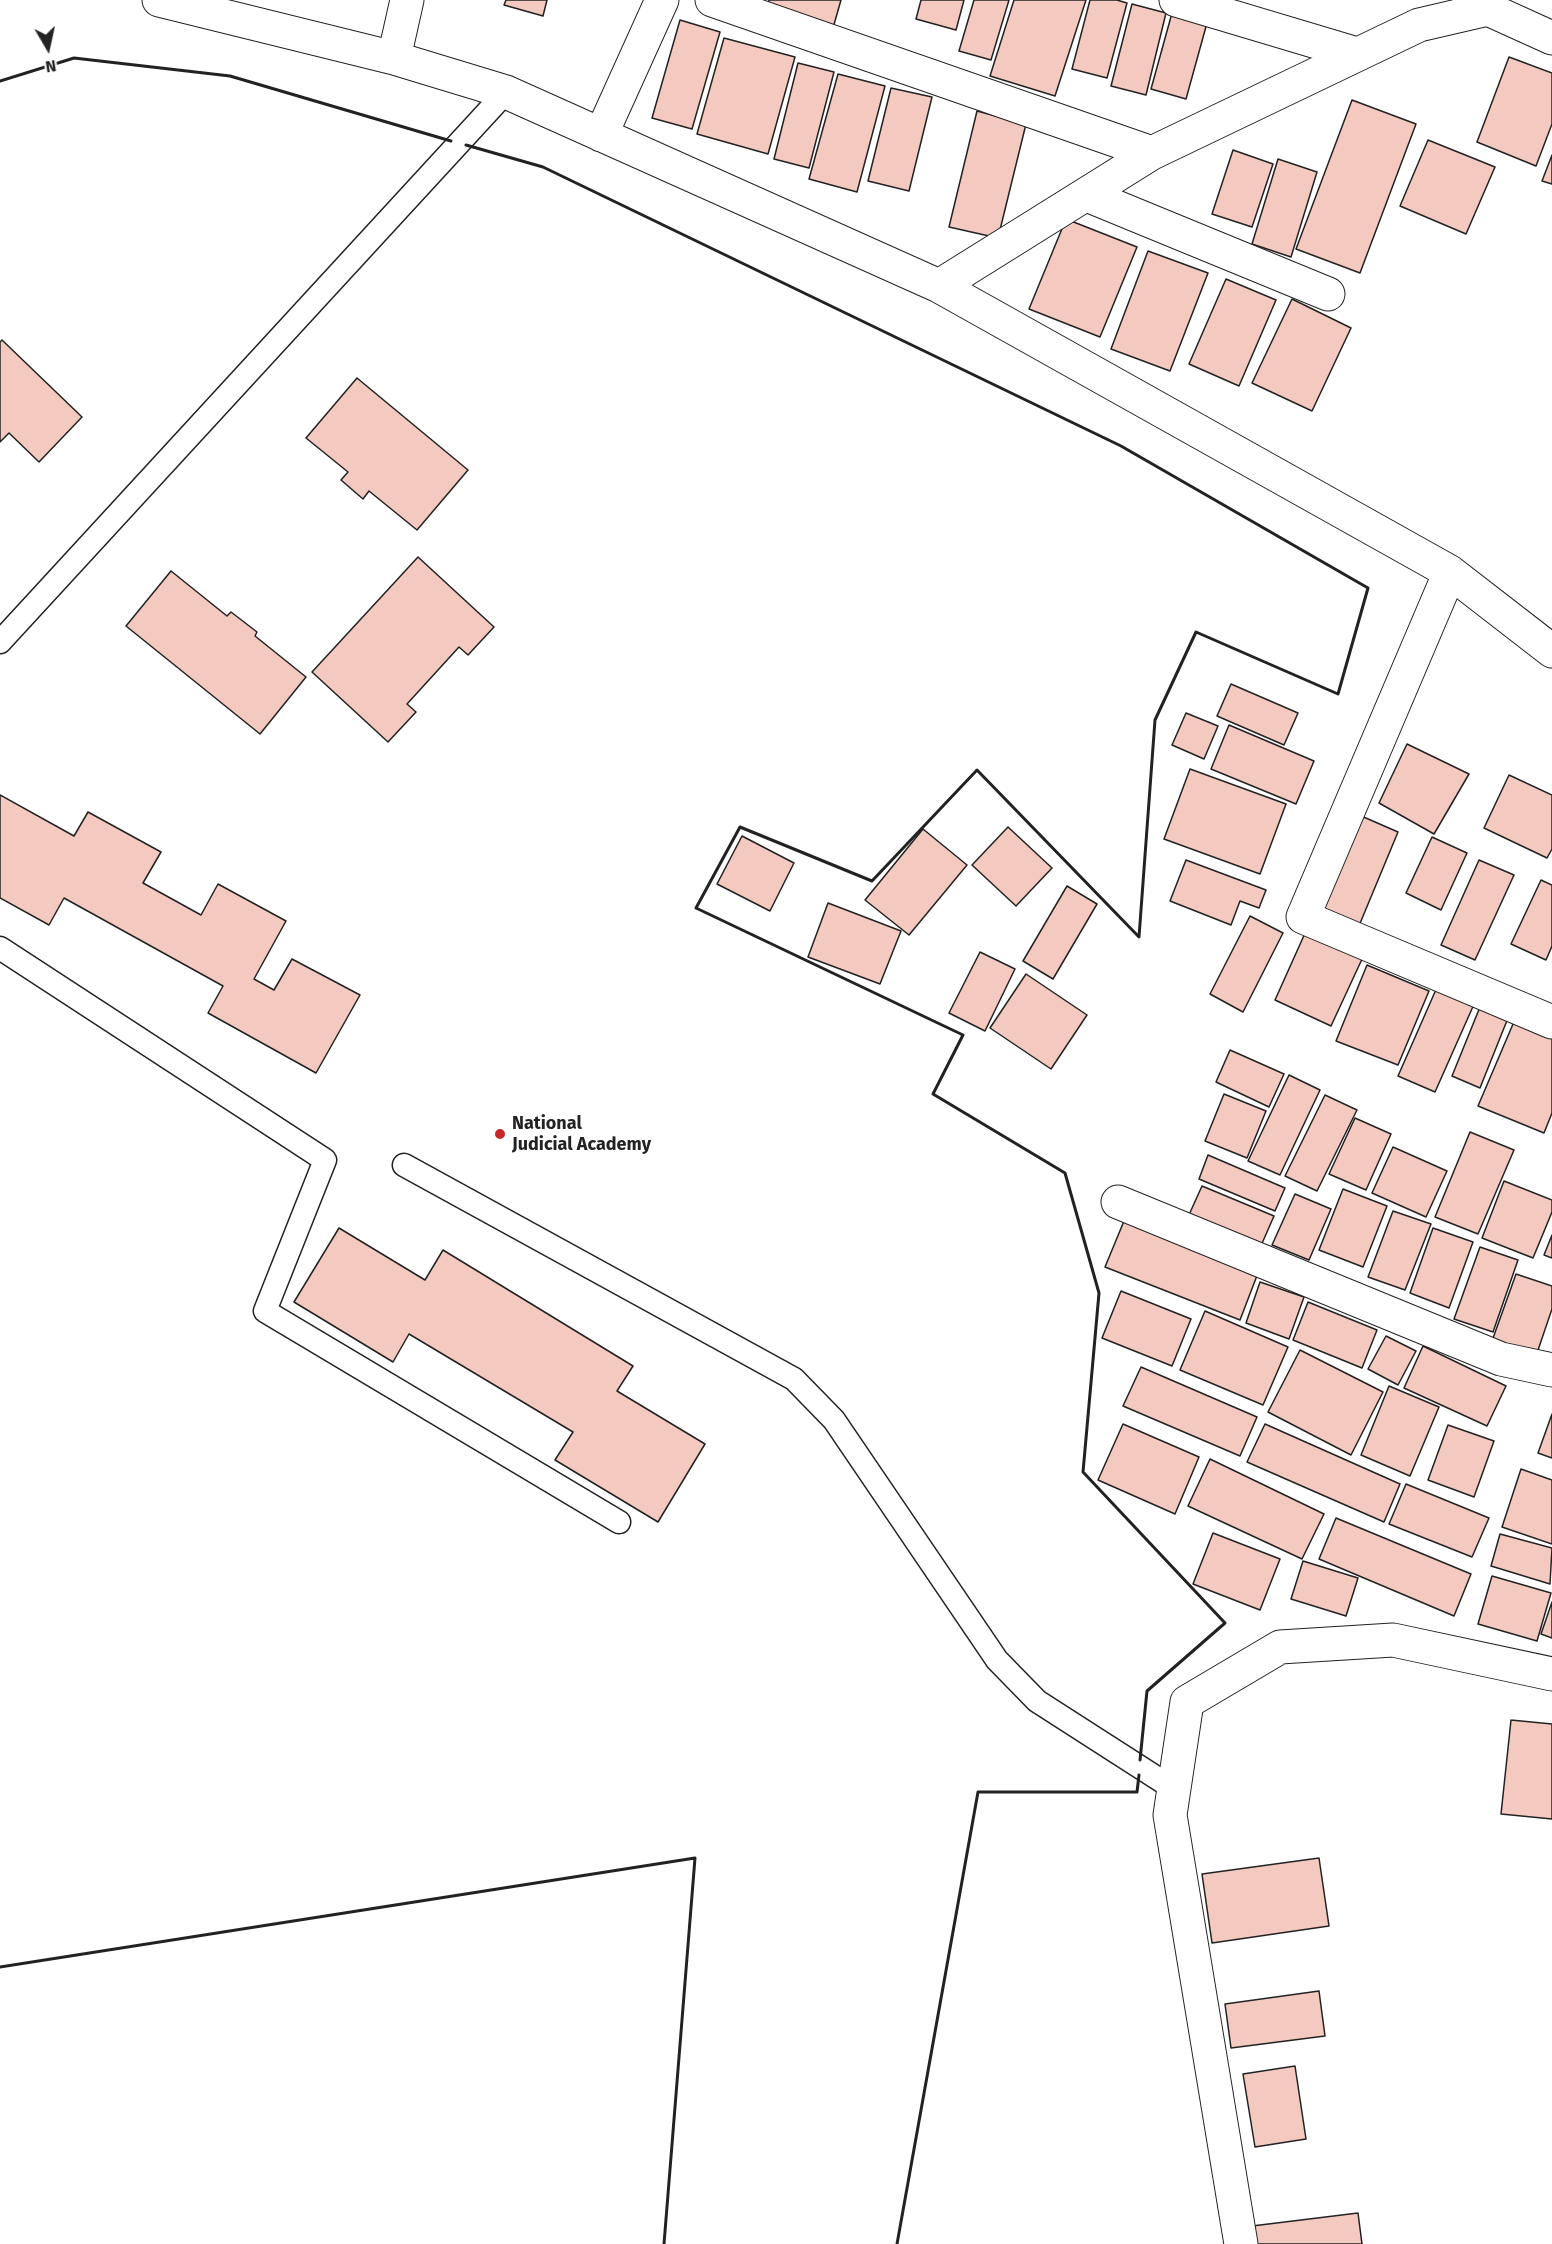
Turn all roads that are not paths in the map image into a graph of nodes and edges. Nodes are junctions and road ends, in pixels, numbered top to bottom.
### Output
1 (159, 0) edge
2 (407, 0) edge
3 (662, 0) edge
4 (712, 0) edge
5 (1176, 0) edge
6 (1552, 38) edge
7 (1357, 54) junction
8 (394, 58) junction
9 (506, 92) junction
10 (601, 135) junction
11 (1152, 153) junction
12 (1087, 195) junction
13 (939, 286) junction
14 (1328, 294) dead end
15 (1450, 572) junction
16 (0, 642) edge
17 (1552, 651) edge
18 (0, 948) edge
19 (1552, 1022) edge
20 (404, 1165) dead end
21 (1118, 1202) dead end
22 (1552, 1370) edge
23 (619, 1522) dead end
24 (1552, 1674) edge
25 (1174, 1789) junction
26 (1241, 2244) edge

1 - 8 street
2 - 8 street
3 - 10 street
4 - 11 street
5 - 7 street
6 - 7 street
7 - 11 street
8 - 9 street
9 - 10 street
9 - 16 lane
10 - 13 street
11 - 12 street
12 - 13 street
12 - 14 street
13 - 15 street
15 - 17 street
15 - 19 street
18 - 23 lane
20 - 25 lane
21 - 22 street
24 - 25 street
25 - 26 street

